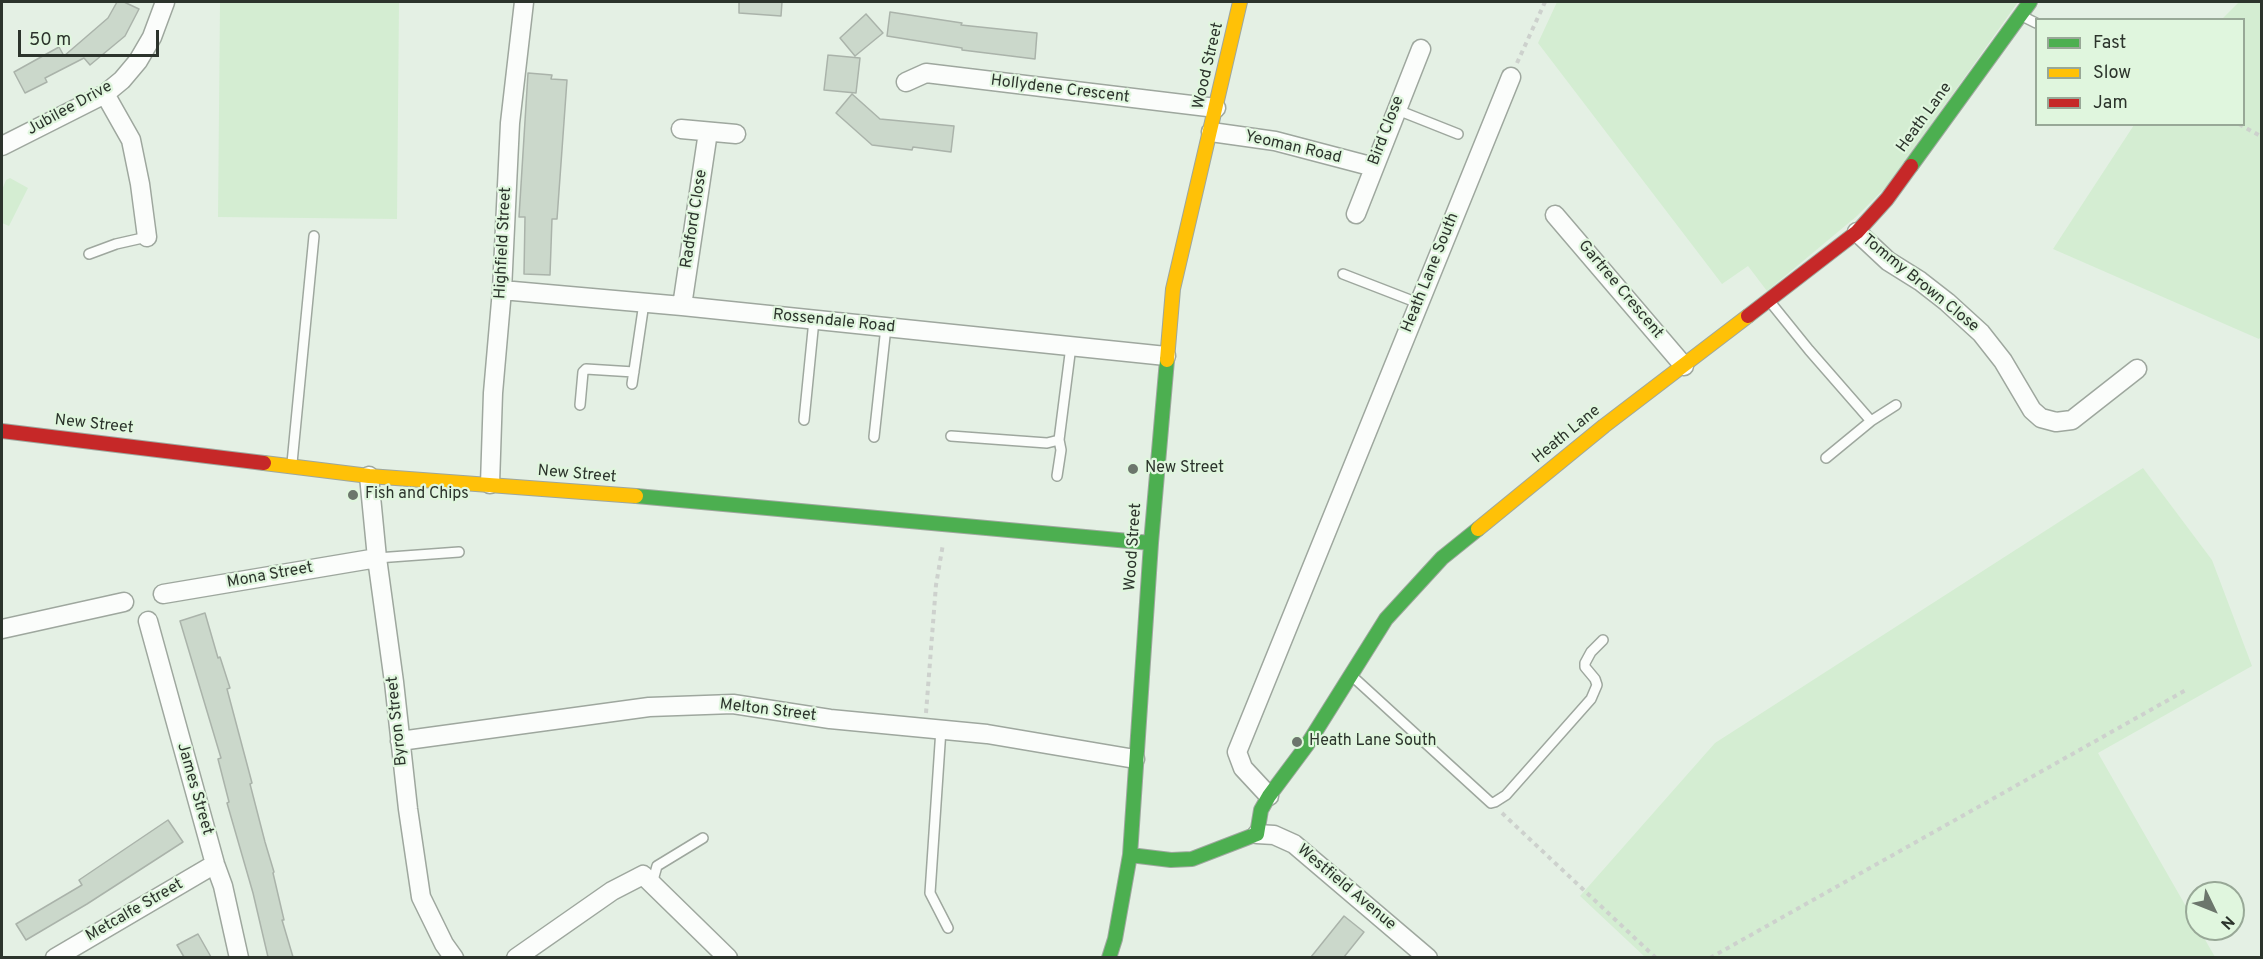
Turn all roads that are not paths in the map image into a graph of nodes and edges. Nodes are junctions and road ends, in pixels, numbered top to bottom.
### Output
1 (165, 2) edge
2 (524, 2) edge
3 (1240, 2) edge
4 (2030, 2) edge
5 (2020, 15) junction
6 (2035, 22) edge
7 (1420, 49) dead end
8 (1511, 77) road end
9 (906, 82) dead end
10 (105, 94) junction
11 (1216, 108) junction
12 (1395, 110) junction
13 (681, 129) dead end
14 (708, 132) junction
15 (1211, 132) junction
16 (736, 134) dead end
17 (1458, 134) dead end
18 (2, 146) edge
19 (1374, 167) junction
20 (1356, 214) dead end
21 (1556, 214) dead end
22 (1857, 232) junction
23 (314, 236) dead end
24 (147, 237) joint
25 (89, 254) dead end
26 (1342, 274) dead end
27 (502, 290) junction
28 (1769, 301) junction
29 (644, 303) junction
30 (1418, 303) junction
31 (682, 306) junction
32 (814, 320) junction
33 (886, 327) junction
34 (1071, 346) junction
35 (1166, 356) junction
36 (1684, 366) junction
37 (2137, 369) dead end
38 (634, 372) junction
39 (632, 384) dead end
40 (580, 405) dead end
41 (1896, 405) dead end
42 (804, 420) dead end
43 (1871, 421) junction
44 (2, 431) edge
45 (951, 436) dead end
46 (874, 437) dead end
47 (1059, 440) junction
48 (1827, 458) dead end
49 (292, 466) junction
50 (369, 476) junction
51 (1056, 476) dead end
52 (490, 484) junction
53 (1151, 543) junction
54 (459, 552) dead end
55 (377, 558) junction
56 (163, 594) dead end
57 (124, 602) dead end
58 (147, 621) dead end
59 (2, 629) edge
60 (1603, 640) dead end
61 (1350, 674) junction
62 (933, 728) junction
63 (400, 741) junction
64 (1135, 759) junction
65 (1269, 795) junction
66 (1257, 834) junction
67 (704, 838) dead end
68 (1130, 855) junction
69 (215, 864) junction
70 (652, 884) junction
71 (948, 928) dead end
72 (1419, 954) edge
73 (55, 957) edge
74 (239, 957) edge
75 (454, 957) edge
76 (516, 957) edge
77 (728, 957) edge
78 (1109, 957) edge

1 - 10 street, Jubilee Drive
2 - 27 street, Highfield Street
3 - 11 street, Wood Street
4 - 5 street, Heath Lane
5 - 6 lane
5 - 22 street, Heath Lane
7 - 12 street, Bird Close
8 - 30 street, Heath Lane South
9 - 11 street, Hollydene Crescent
10 - 18 street, Jubilee Drive
10 - 24 street
11 - 15 street, Wood Street
12 - 17 lane
12 - 19 street, Bird Close
13 - 14 street
14 - 16 street
14 - 31 street, Radford Close
15 - 19 street, Yeoman Road
15 - 35 street, Wood Street
19 - 20 street, Bird Close
21 - 36 street, Gartree Crescent
22 - 28 street, Heath Lane
22 - 37 street, Tommy Brown Close
23 - 49 lane
24 - 25 lane
26 - 30 lane
27 - 29 street, Rossendale Road
27 - 52 street, Highfield Street
28 - 36 street, Heath Lane
28 - 43 lane
29 - 31 street, Rossendale Road
29 - 38 lane
30 - 65 street, Heath Lane South
31 - 32 street, Rossendale Road
32 - 33 street, Rossendale Road
32 - 42 lane
33 - 34 street, Rossendale Road
33 - 46 lane
34 - 35 street, Rossendale Road
34 - 47 lane
35 - 53 street, Wood Street
36 - 61 street, Heath Lane
38 - 39 lane
38 - 40 lane
41 - 43 lane
43 - 48 lane
44 - 49 street, New Street
45 - 47 lane
47 - 51 lane
49 - 50 street, New Street
50 - 52 street, New Street
50 - 55 street, Byron Street
52 - 53 street, New Street
53 - 64 street, Wood Street
54 - 55 lane
55 - 56 street, Mona Street
55 - 63 street, Byron Street
57 - 59 street
58 - 69 street, James Street
60 - 61 lane
61 - 65 street, Heath Lane
62 - 63 street, Melton Street
62 - 64 street, Melton Street
62 - 71 lane
63 - 75 street, Byron Street
64 - 68 street, Wood Street
65 - 66 street, Heath Lane
66 - 68 street
66 - 72 street, Westfield Avenue
67 - 70 lane
68 - 78 street, Wood Street
69 - 73 street, Metcalfe Street
69 - 74 street, James Street
70 - 76 street
70 - 77 street

